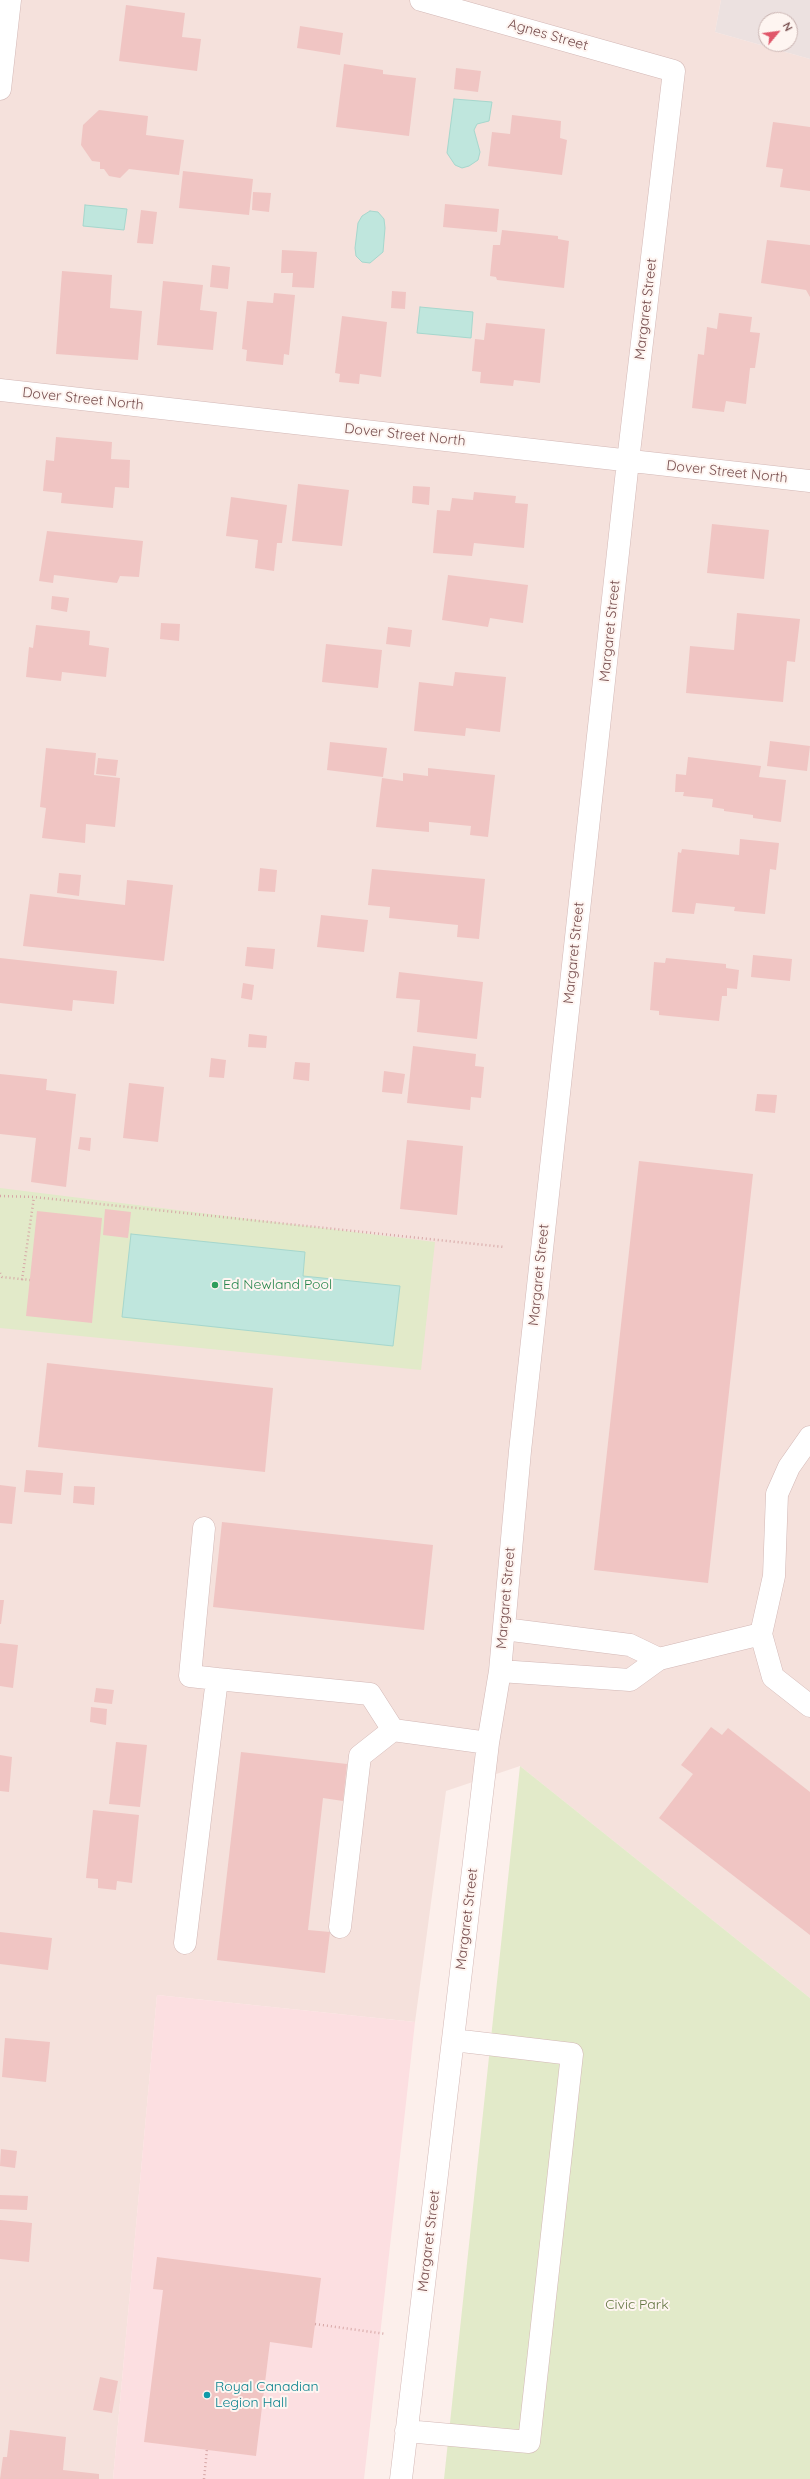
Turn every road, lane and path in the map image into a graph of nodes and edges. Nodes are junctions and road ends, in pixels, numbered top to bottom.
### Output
1 (421, 0) edge
2 (6, 10) edge
3 (674, 71) joint
4 (0, 88) edge
5 (0, 390) edge
6 (628, 461) junction
7 (810, 481) edge
8 (0, 1196) edge
9 (34, 1197) junction
10 (504, 1247) dead end
11 (0, 1273) edge
12 (22, 1280) junction
13 (30, 1280) dead end
14 (810, 1437) edge
15 (204, 1528) dead end
16 (504, 1629) junction
17 (761, 1634) junction
18 (659, 1659) junction
19 (500, 1671) junction
20 (217, 1680) junction
21 (810, 1706) edge
22 (394, 1730) junction
23 (488, 1743) junction
24 (340, 1927) dead end
25 (185, 1943) dead end
26 (453, 2040) junction
27 (315, 2324) dead end
28 (417, 2338) junction
29 (406, 2431) junction
30 (207, 2449) dead end
31 (204, 2479) edge
32 (401, 2479) edge

1 - 3 street, Agnes Street
2 - 4 street
3 - 6 street, Margaret Street
5 - 6 street, Dover Street North
6 - 7 street, Dover Street North
6 - 16 street, Margaret Street
8 - 9 path
9 - 10 path
9 - 12 path
11 - 12 path
12 - 13 path
14 - 17 street
15 - 20 street
16 - 18 street
16 - 19 street, Margaret Street
17 - 18 street
17 - 21 street
18 - 19 street
19 - 23 street, Margaret Street
20 - 22 street
20 - 25 street
22 - 23 street
22 - 24 street
23 - 26 street, Margaret Street
26 - 28 street, Margaret Street
26 - 29 street
27 - 28 path
28 - 29 street, Margaret Street
29 - 32 street, Margaret Street
30 - 31 path

